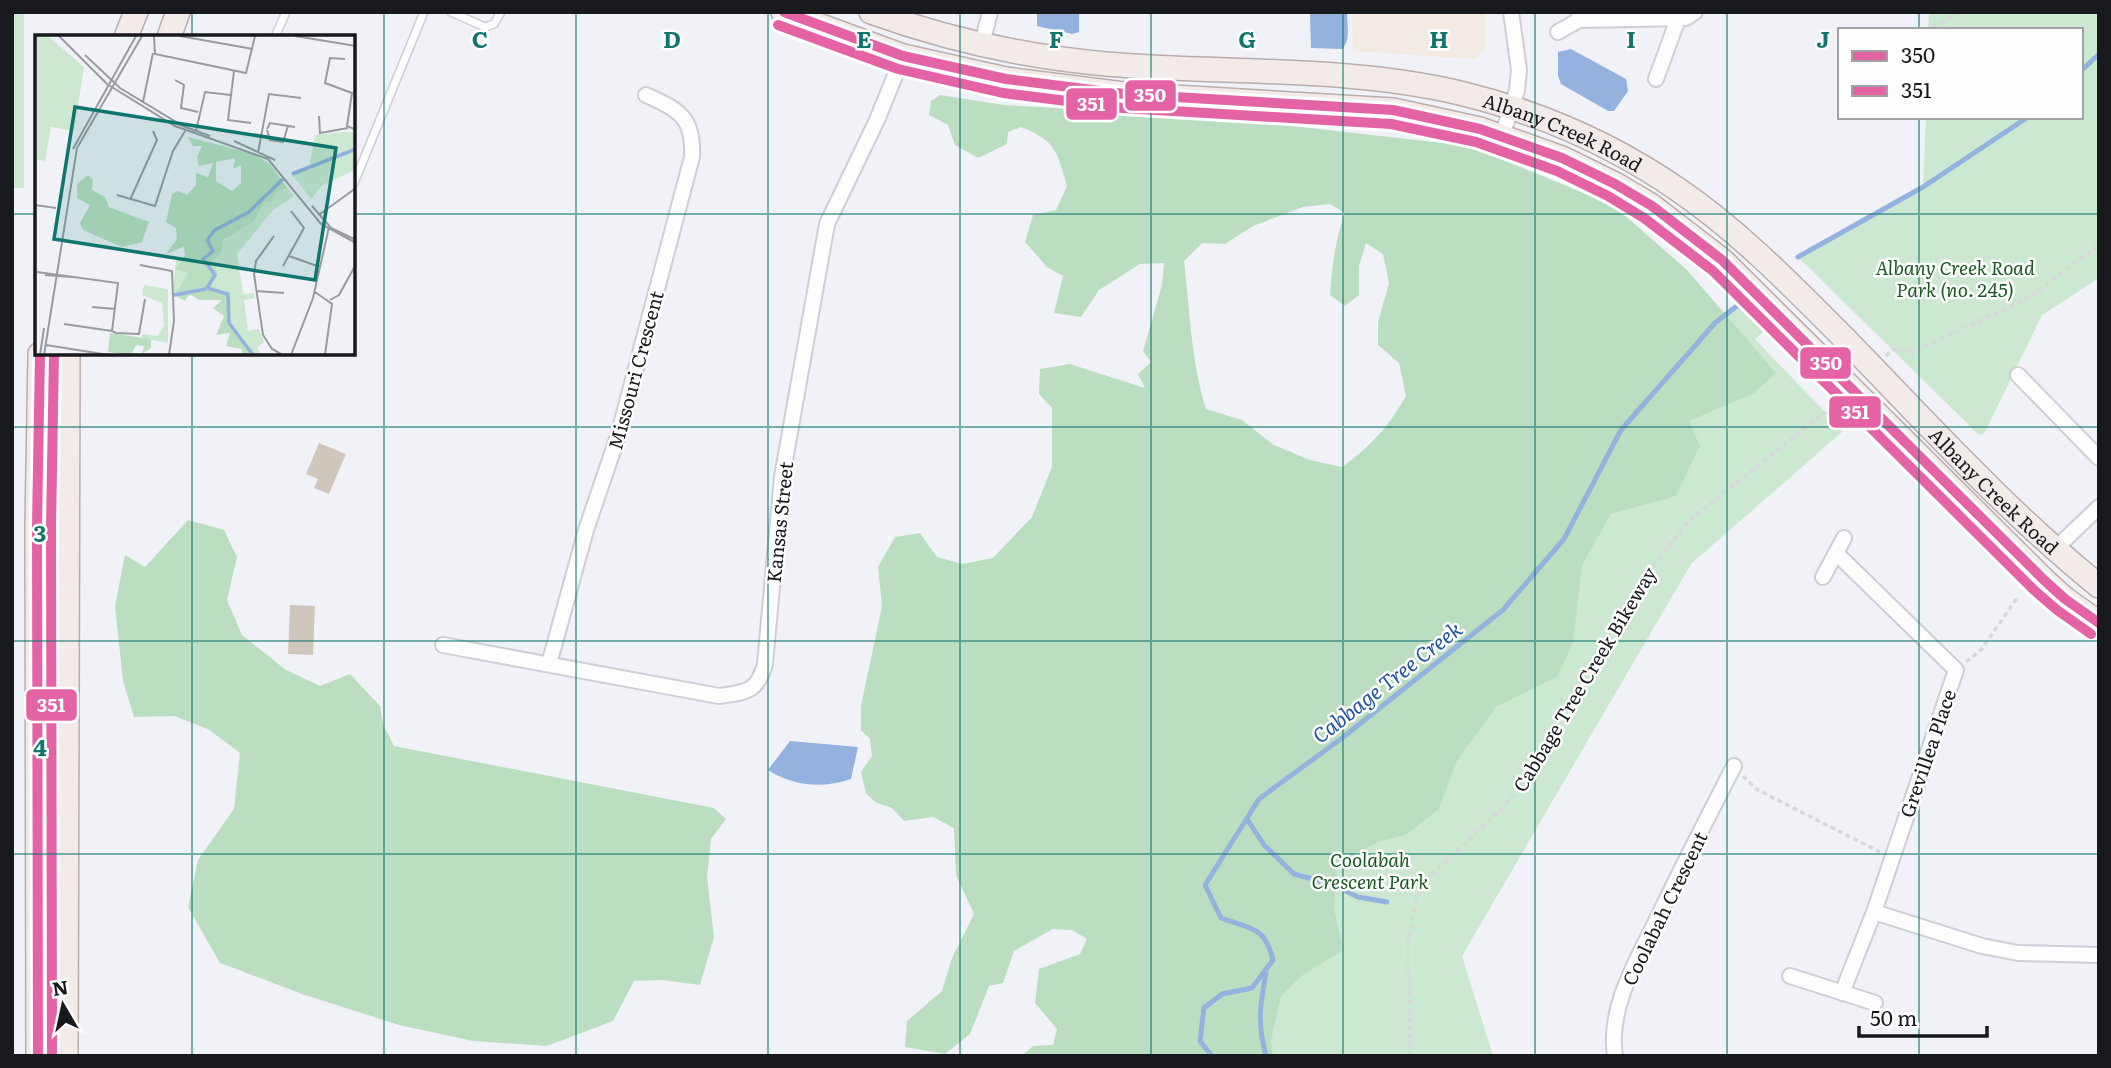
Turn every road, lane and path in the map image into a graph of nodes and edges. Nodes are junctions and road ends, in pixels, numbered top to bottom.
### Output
1 (136, 12) edge
2 (178, 12) edge
3 (286, 12) edge
4 (424, 12) edge
5 (451, 12) edge
6 (501, 12) edge
7 (783, 12) edge
8 (871, 12) edge
9 (990, 12) edge
10 (1511, 12) edge
11 (1695, 12) edge
12 (1961, 12) edge
13 (1579, 16) edge
14 (1678, 19) junction
15 (1932, 27) dead end
16 (1558, 32) dead end
17 (127, 35) edge
18 (170, 35) edge
19 (276, 35) edge
20 (982, 44) junction
21 (903, 56) junction
22 (1656, 79) dead end
23 (646, 95) dead end
24 (1511, 108) junction
25 (1502, 136) junction
26 (355, 181) edge
27 (2099, 245) edge
28 (40, 355) edge
29 (68, 355) edge
30 (1885, 357) dead end
31 (2018, 375) dead end
32 (1853, 407) dead end
33 (2099, 458) edge
34 (2099, 507) edge
35 (1844, 538) dead end
36 (2055, 549) junction
37 (1836, 553) junction
38 (1823, 577) dead end
39 (2099, 586) edge
40 (2017, 598) dead end
41 (2099, 623) edge
42 (443, 645) dead end
43 (549, 664) junction
44 (1956, 670) junction
45 (1734, 766) joint
46 (1891, 858) junction
47 (1874, 912) junction
48 (2099, 955) edge
49 (1790, 976) dead end
50 (1842, 993) junction
51 (1875, 1003) dead end
52 (38, 1056) edge
53 (66, 1056) edge
54 (1410, 1056) edge
55 (1615, 1056) edge

1 - 17 main road
2 - 18 main road
3 - 19 lane
4 - 26 lane
5 - 6 lane
7 - 21 main road, Albany Creek Road
8 - 20 main road, Albany Creek Road
9 - 20 street
10 - 24 street
11 - 14 street
12 - 15 path
13 - 14 street
13 - 16 street
14 - 22 street
20 - 24 main road, Albany Creek Road
21 - 25 main road, Albany Creek Road
21 - 43 street, Kansas Street
23 - 43 street, Missouri Crescent
24 - 25 street
24 - 36 main road, Albany Creek Road
25 - 41 main road, Albany Creek Road
27 - 30 path
28 - 52 main road
29 - 53 main road
31 - 33 street
32 - 54 path, Cabbage Tree Creek Bikeway
34 - 36 street
35 - 37 street
36 - 39 main road, Albany Creek Road
37 - 38 street
37 - 44 street, Grevillea Place
40 - 44 path
42 - 43 street, Kansas Street
44 - 46 street, Grevillea Place
45 - 46 path
45 - 55 street, Coolabah Crescent
46 - 47 street, Grevillea Place
47 - 48 street
47 - 50 street, Grevillea Place
49 - 50 street
50 - 51 street

